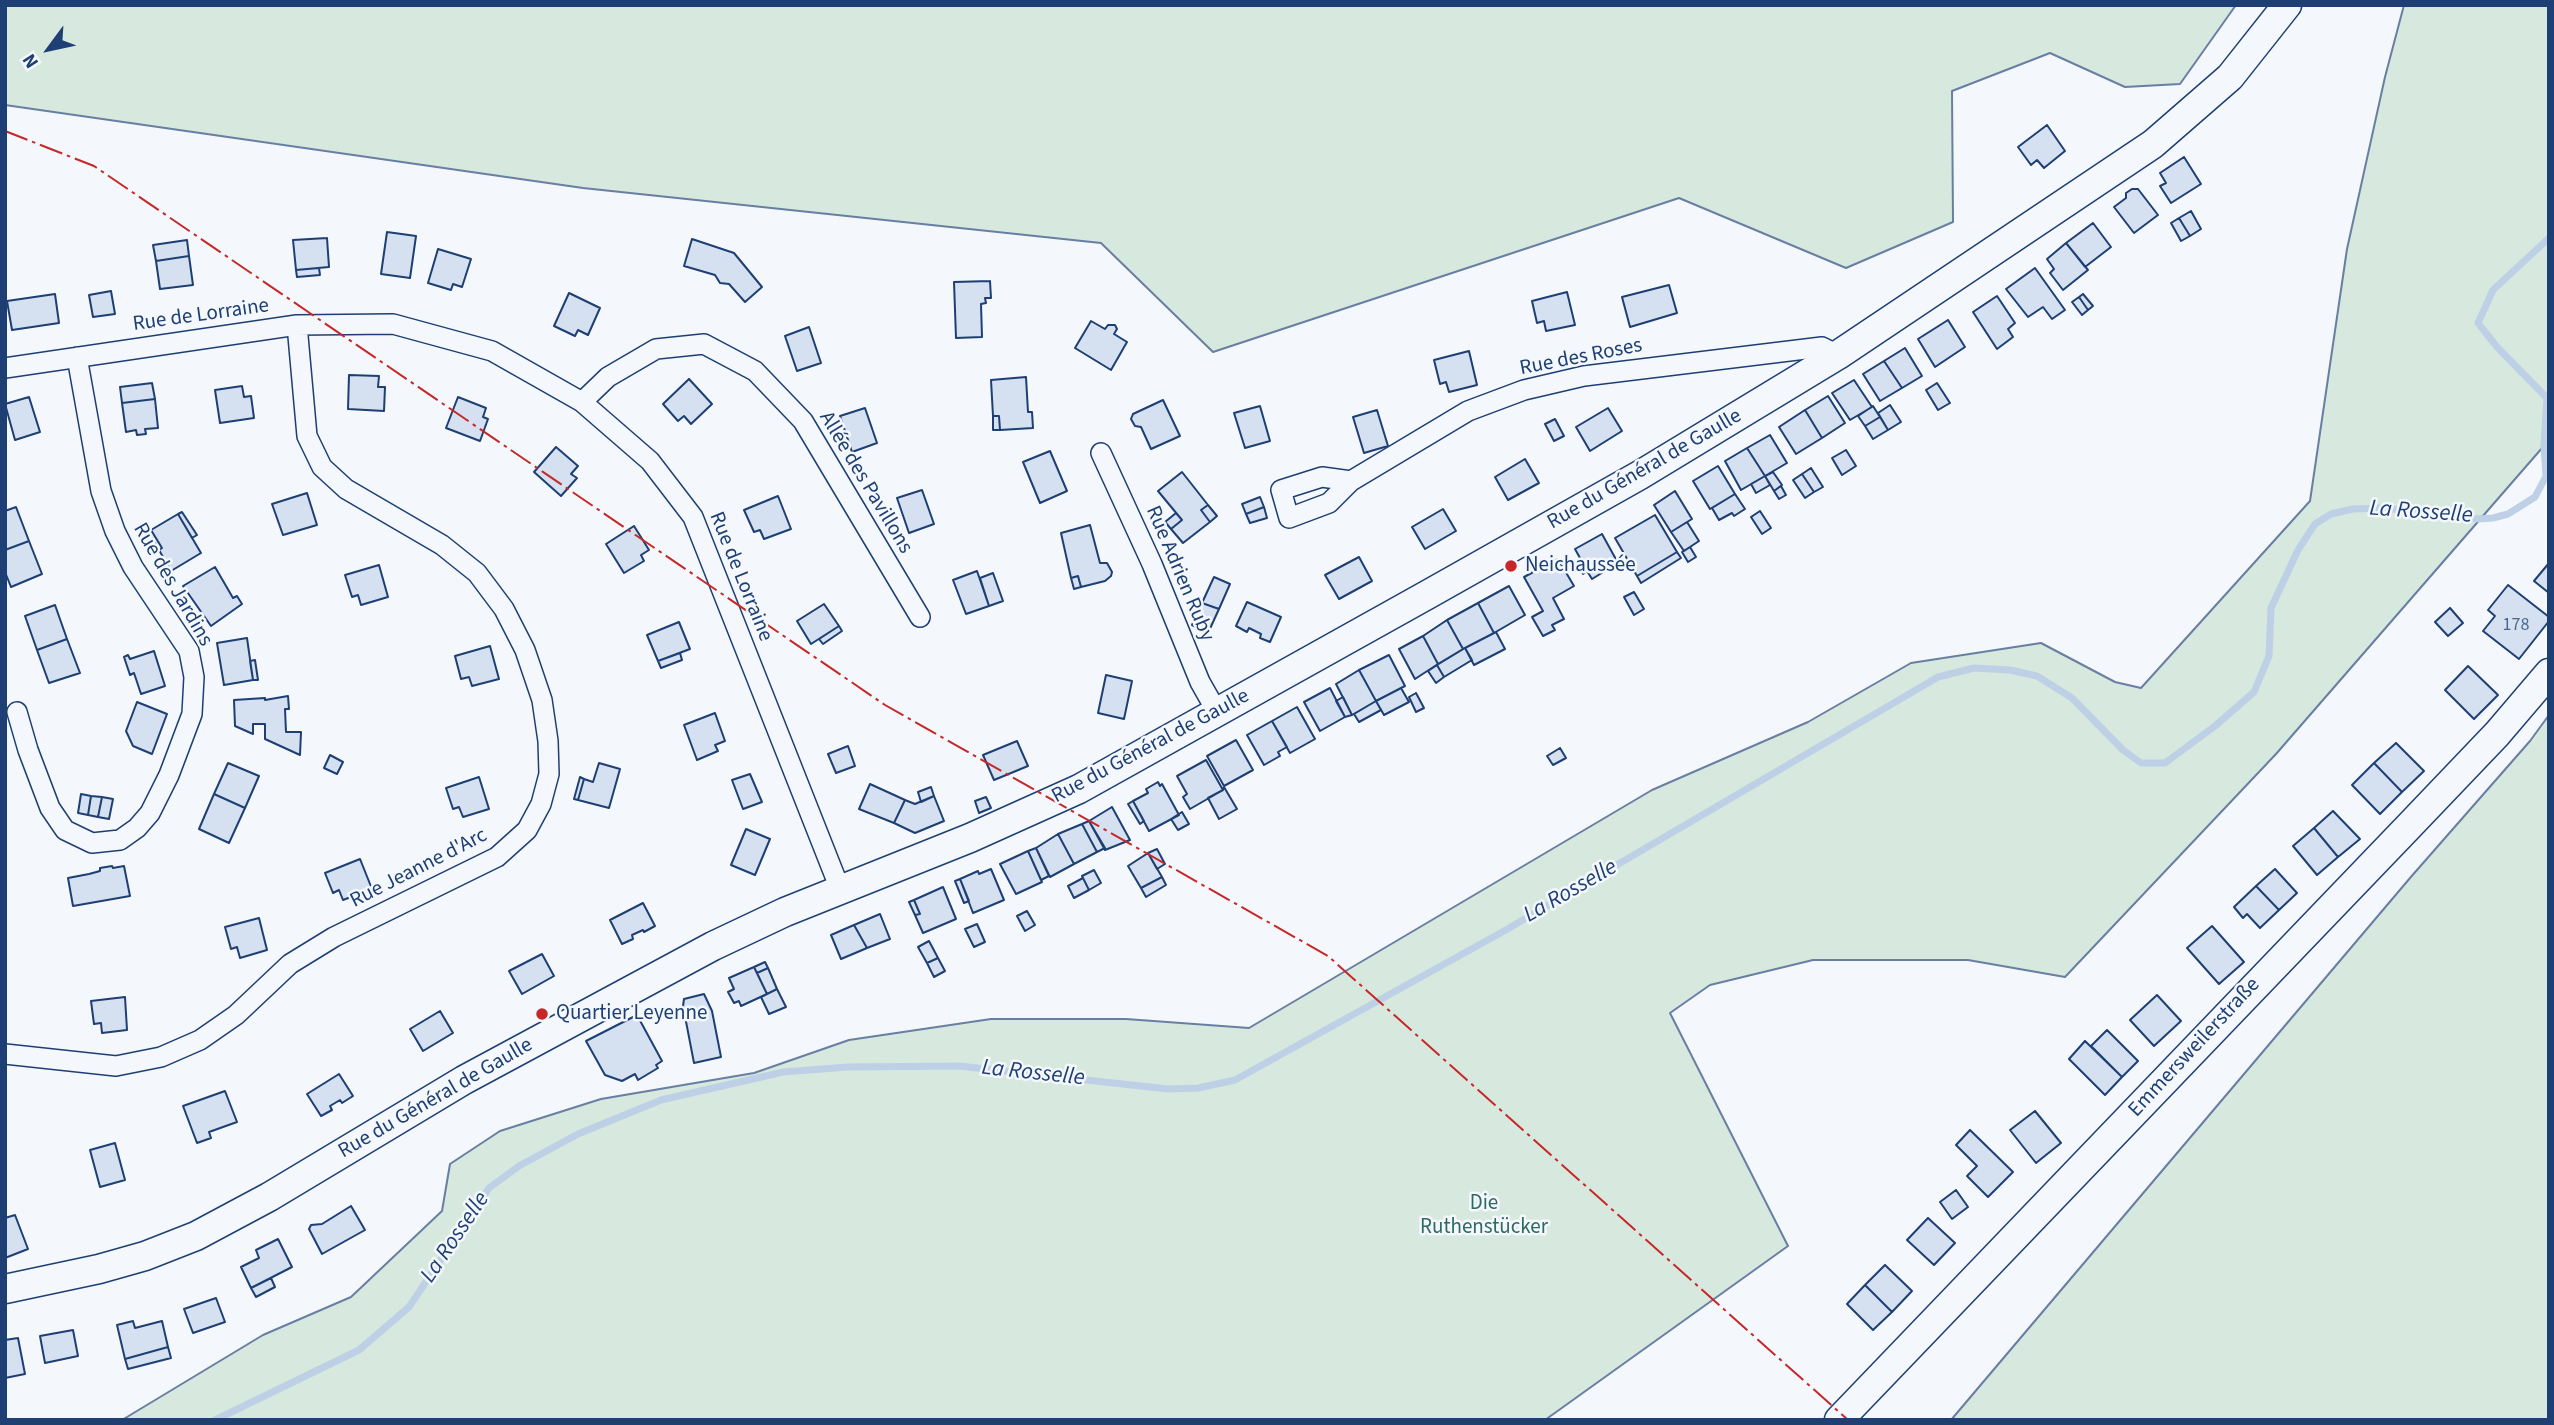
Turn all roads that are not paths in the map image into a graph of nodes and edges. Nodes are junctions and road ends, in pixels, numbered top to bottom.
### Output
1 (2287, 5) edge
2 (297, 325) junction
3 (1838, 355) junction
4 (77, 357) junction
5 (5, 368) edge
6 (582, 402) junction
7 (1101, 453) dead end
8 (1352, 481) dead end
9 (920, 617) dead end
10 (2549, 673) edge
11 (17, 712) dead end
12 (1217, 712) junction
13 (840, 889) junction
14 (5, 1054) edge
15 (5, 1289) edge
16 (1839, 1420) edge

1 - 3 main road, Rue du Général de Gaulle
2 - 4 street, Rue de Lorraine
2 - 6 street, Rue de Lorraine
2 - 14 street, Rue Jeanne d'Arc
3 - 8 street, Rue des Roses
3 - 12 main road, Rue du Général de Gaulle
4 - 5 street, Rue de Lorraine
4 - 11 street, Rue des Jardins
6 - 9 street, Allée des Pavillons
6 - 13 street, Rue de Lorraine
7 - 12 street, Rue Adrien Ruby
10 - 16 main road, Emmersweilerstraße
12 - 13 main road, Rue du Général de Gaulle
13 - 15 main road, Rue du Général de Gaulle

